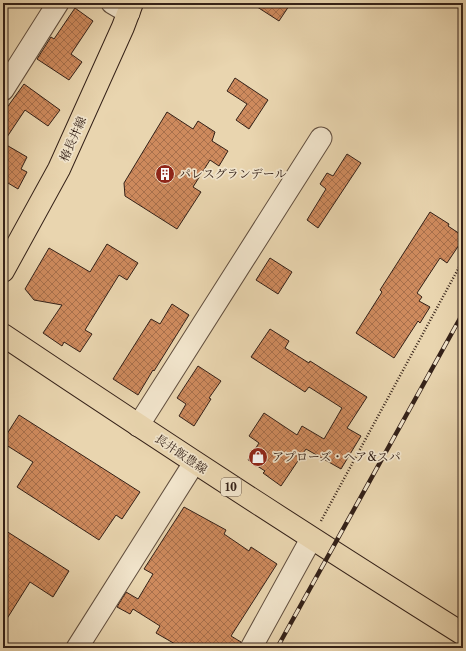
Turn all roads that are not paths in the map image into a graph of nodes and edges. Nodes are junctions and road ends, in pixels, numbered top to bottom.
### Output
1 (58, 3) edge
2 (124, 6) edge
3 (3, 90) edge
4 (321, 138) dead end
5 (3, 270) edge
6 (3, 335) edge
7 (138, 426) junction
8 (194, 463) junction
9 (311, 539) junction
10 (463, 634) edge
11 (77, 648) edge
12 (251, 648) edge

1 - 3 street
2 - 5 main road, 椿長井線
4 - 7 street
6 - 7 main road, 長井飯豊線 / 10
7 - 8 main road, 長井飯豊線 / 10
8 - 9 main road, 長井飯豊線 / 10
8 - 11 street
9 - 10 main road, 長井飯豊線 / 10
9 - 12 street

